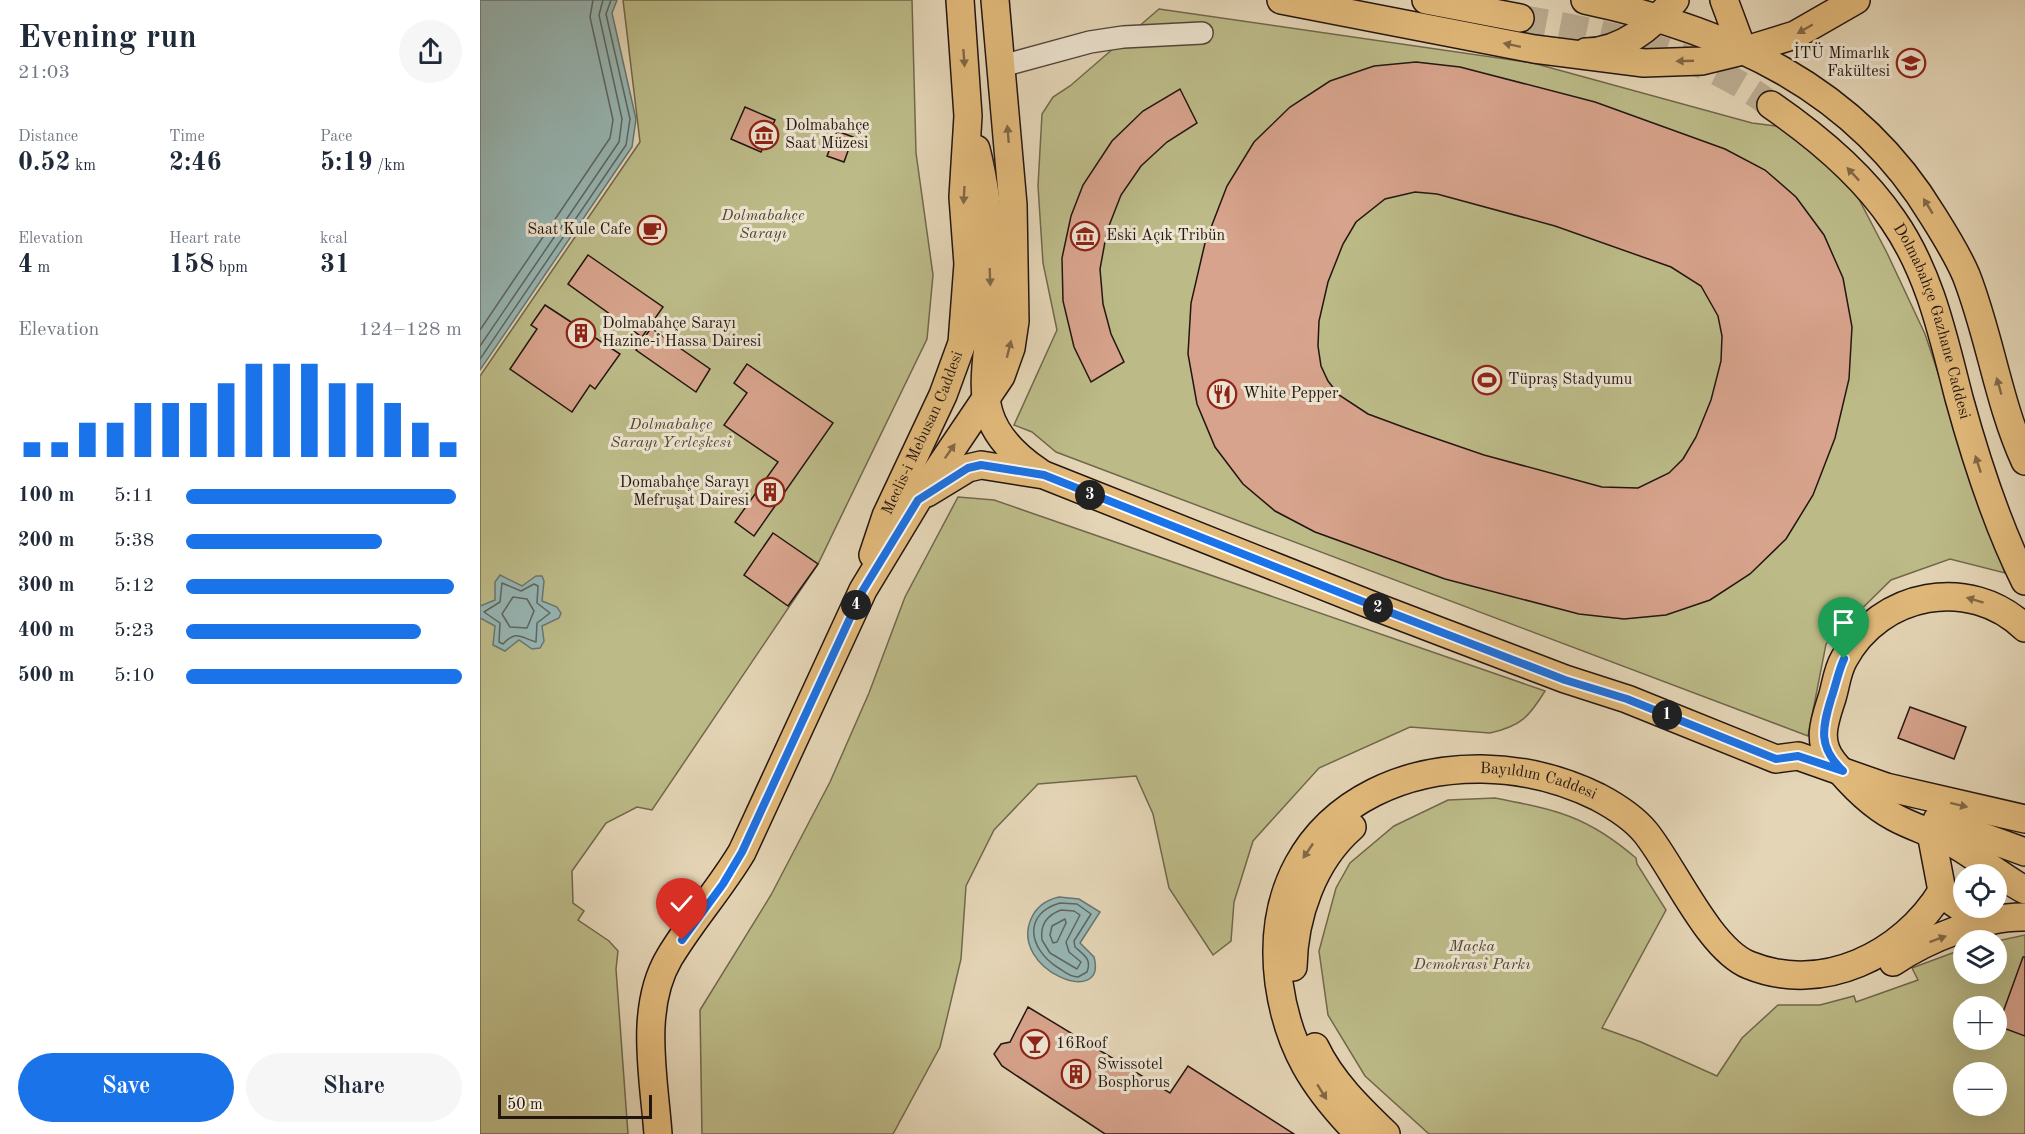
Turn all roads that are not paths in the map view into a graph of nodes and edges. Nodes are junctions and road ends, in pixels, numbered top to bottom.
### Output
1 (960, 0) edge
2 (995, 0) edge
3 (1281, 0) edge
4 (1426, 0) edge
5 (1585, 0) edge
6 (1724, 0) edge
7 (1856, 0) edge
8 (1667, 9) edge
9 (1520, 18) tunnel mouth
10 (1202, 33) dead end
11 (1743, 51) junction
12 (1570, 53) junction
13 (1002, 66) junction
14 (1771, 105) tunnel mouth
15 (968, 116) junction
16 (985, 402) junction
17 (2025, 461) edge
18 (1044, 475) junction
19 (918, 500) junction
20 (2025, 581) edge
21 (863, 590) junction
22 (2025, 628) edge
23 (1843, 771) junction
24 (1875, 802) junction
25 (2025, 819) edge
26 (1931, 833) junction
27 (2025, 852) edge
28 (2025, 890) edge
29 (1942, 891) junction
30 (1953, 902) edge
31 (2025, 917) edge
32 (1997, 918) edge
33 (2007, 918) edge
34 (658, 1134) edge
35 (1359, 1134) edge
36 (1386, 1134) edge

1 -> 15 main road, Meclis-i Mebusan Caddesi
2 - 13 main road, Meclis-i Mebusan Caddesi
12 -> 3 main road
4 - 9 main road
5 - 8 main road
6 - 11 main road
7 -> 11 main road
8 - 11 main road
8 - 12 main road
10 - 13 lane
11 -> 12 main road
17 -> 11 main road
16 -> 13 main road, Meclis-i Mebusan Caddesi
20 -> 14 main road, Dolmabahçe Gazhane Caddesi
15 -> 16 main road
15 -> 21 main road, Meclis-i Mebusan Caddesi
16 - 18 main road
19 -> 16 main road, Meclis-i Mebusan Caddesi
18 - 19 main road
18 - 23 main road
19 - 21 main road, Meclis-i Mebusan Caddesi
21 - 34 main road
22 -> 23 main road
23 - 24 main road
23 -> 25 main road
24 - 26 main road
24 - 27 main road
26 - 28 main road
26 - 29 main road
29 - 30 main road
29 -> 35 main road, Bayıldım Caddesi
31 - 33 main road, Bayıldım Caddesi
36 -> 32 main road, Bayıldım Caddesi

